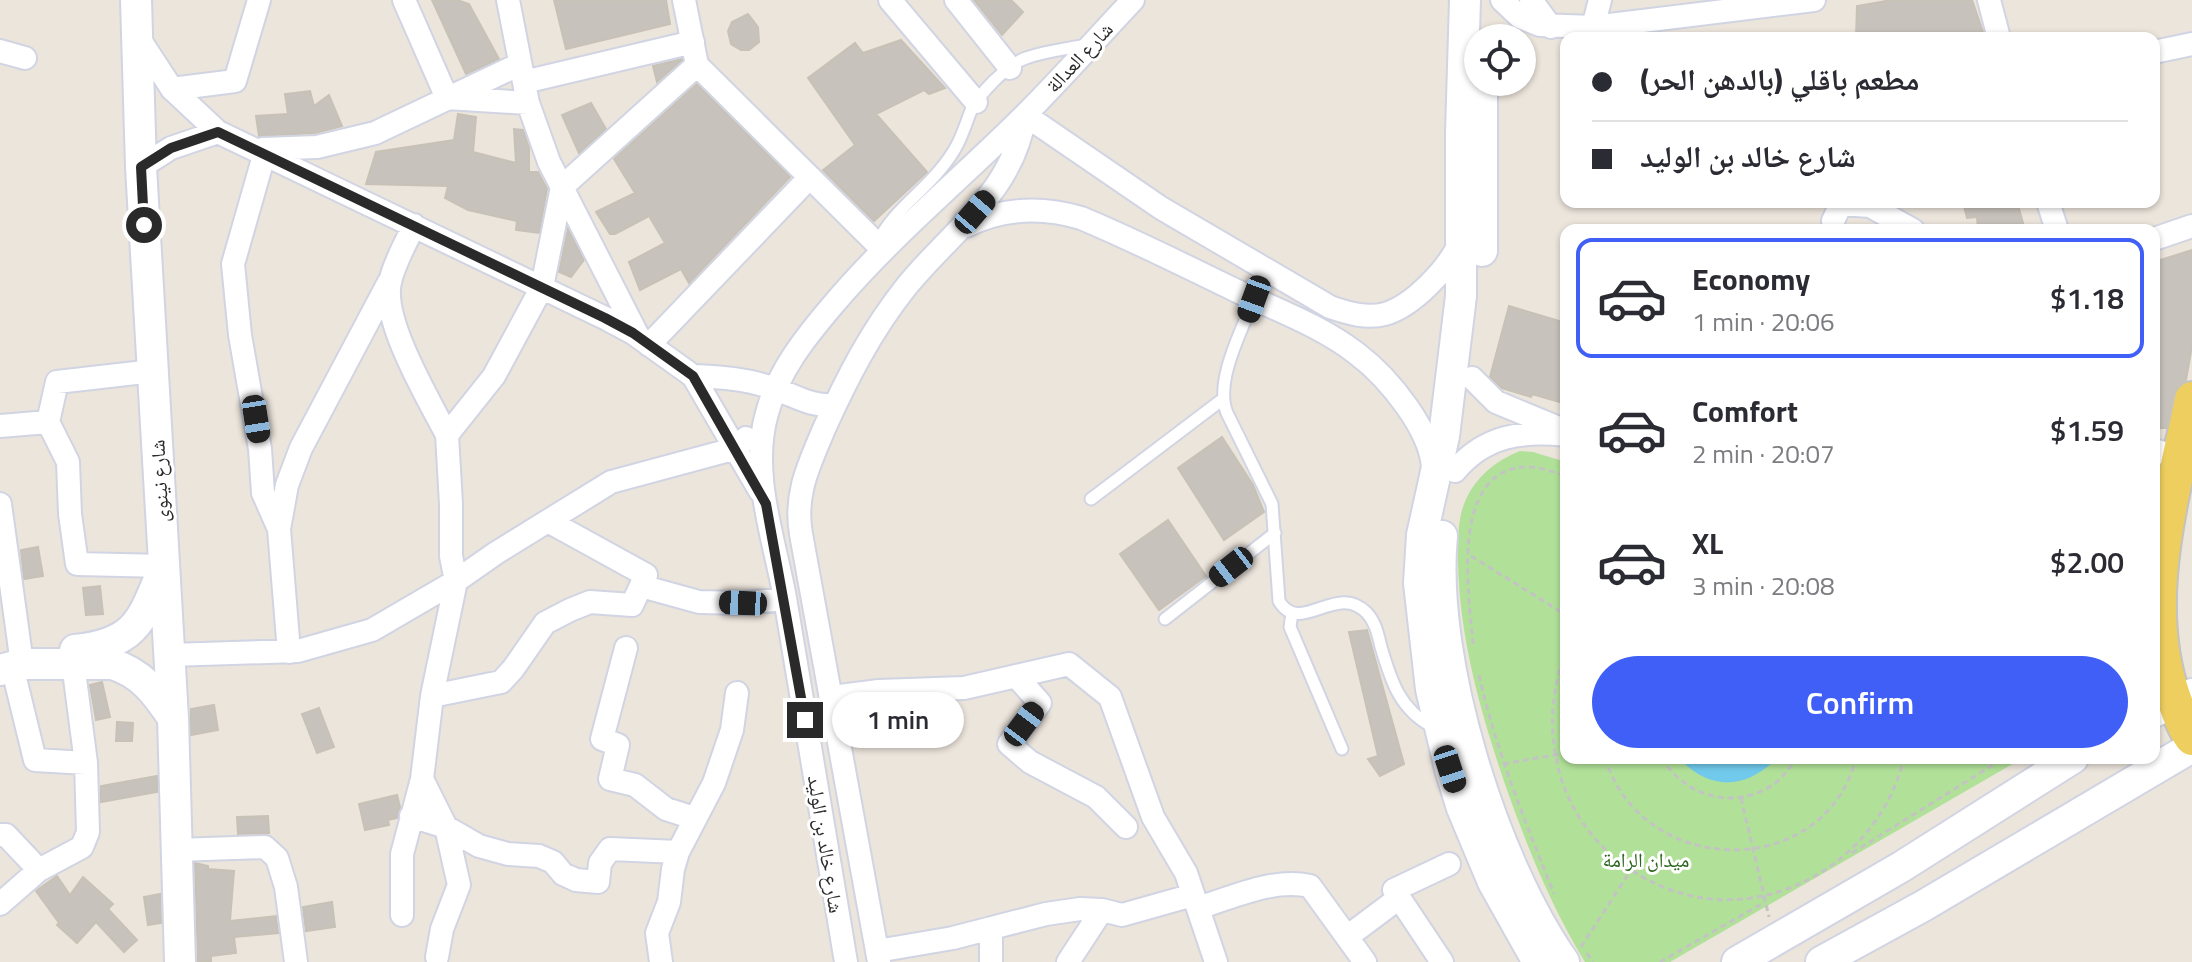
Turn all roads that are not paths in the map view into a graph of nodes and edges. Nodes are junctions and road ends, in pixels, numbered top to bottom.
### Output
1 (136, 0) edge
2 (259, 0) edge
3 (404, 0) edge
4 (508, 0) edge
5 (684, 0) edge
6 (890, 0) edge
7 (956, 0) edge
8 (1133, 0) edge
9 (1465, 0) edge
10 (1486, 0) edge
11 (1502, 0) edge
12 (1531, 0) edge
13 (1600, 0) edge
14 (1814, 0) edge
15 (1989, 0) edge
16 (1485, 24) edge
17 (1551, 27) junction
18 (1593, 27) junction
19 (1997, 32) edge
20 (137, 36) junction
21 (693, 42) junction
22 (2192, 44) edge
23 (1091, 45) junction
24 (0, 51) edge
25 (2160, 51) edge
26 (25, 58) dead end
27 (697, 65) junction
28 (1010, 68) junction
29 (524, 83) junction
30 (172, 89) junction
31 (1482, 96) edge
32 (447, 98) junction
33 (976, 102) junction
34 (1025, 115) junction
35 (218, 132) junction
36 (261, 151) junction
37 (141, 167) junction
38 (810, 177) junction
39 (562, 187) junction
40 (1839, 208) edge
41 (1874, 208) edge
42 (1833, 221) dead end
43 (1902, 224) edge
44 (414, 225) junction
45 (1463, 225) junction
46 (2192, 226) edge
47 (961, 229) junction
48 (2160, 237) edge
49 (875, 251) junction
50 (389, 282) junction
51 (542, 287) junction
52 (1254, 299) junction
53 (644, 341) junction
54 (153, 371) junction
55 (693, 376) junction
56 (1472, 378) junction
57 (775, 389) junction
58 (1223, 399) junction
59 (2192, 399) edge
60 (835, 405) junction
61 (766, 415) junction
62 (48, 422) junction
63 (0, 426) edge
64 (1560, 430) edge
65 (1560, 433) edge
66 (447, 435) junction
67 (737, 448) junction
68 (2167, 454) edge
69 (1443, 479) junction
70 (1091, 499) dead end
71 (0, 504) edge
72 (766, 504) junction
73 (548, 521) junction
74 (279, 529) junction
75 (1275, 533) junction
76 (2160, 536) edge
77 (165, 566) junction
78 (456, 581) junction
79 (641, 586) junction
80 (785, 599) junction
81 (1292, 613) junction
82 (1165, 619) dead end
83 (626, 648) dead end
84 (289, 652) junction
85 (170, 655) junction
86 (73, 663) junction
87 (2160, 664) edge
88 (11, 667) edge
89 (1016, 676) junction
90 (737, 693) dead end
91 (432, 696) junction
92 (832, 697) junction
93 (2174, 703) edge
94 (173, 718) junction
95 (1439, 730) junction
96 (2192, 738) edge
97 (2192, 747) edge
98 (1342, 749) dead end
99 (86, 763) junction
100 (2064, 764) edge
101 (422, 779) junction
102 (411, 816) junction
103 (694, 818) junction
104 (446, 827) junction
105 (1126, 827) dead end
106 (0, 835) edge
107 (177, 850) junction
108 (678, 852) junction
109 (1449, 864) dead end
110 (39, 870) junction
111 (1399, 898) junction
112 (1196, 902) junction
113 (0, 904) edge
114 (1102, 910) junction
115 (402, 915) dead end
116 (991, 928) junction
117 (1347, 937) junction
118 (1575, 953) edge
119 (878, 956) edge
120 (438, 960) edge
121 (180, 962) edge
122 (296, 962) edge
123 (661, 962) edge
124 (846, 962) edge
125 (991, 962) edge
126 (1068, 962) edge
127 (1216, 962) edge
128 (1365, 962) edge
129 (1442, 962) edge
130 (1538, 962) edge
131 (1737, 962) edge
132 (1821, 962) edge

1 - 20 main road, شارع نينوى
2 - 30 street
3 - 32 street
4 - 29 street
5 - 21 street
6 - 33 street
7 - 28 street
8 - 23 street, شارع العدالة
9 - 45 main road
10 - 16 main road
11 - 17 street
12 - 17 street
13 - 18 street
14 - 18 street
15 - 19 street
17 - 18 street
20 - 30 street
20 - 37 main road, شارع نينوى
21 - 27 street
21 - 29 street
22 - 25 street
23 - 28 lane
23 - 34 street, شارع العدالة
24 - 26 street
27 - 38 street
27 - 39 street
28 - 33 lane
29 - 32 street
29 - 32 street
29 - 39 street
30 - 35 street
31 - 56 main road
32 - 36 street
33 - 49 lane
34 - 45 street
34 - 47 street
34 - 49 street, شارع العدالة
35 - 36 street
35 - 37 street
36 - 44 street
36 - 74 street
37 - 54 main road, شارع نينوى
38 - 49 street
38 - 53 street
39 - 51 street
39 - 53 street
40 - 42 street
41 - 43 street
44 - 50 street
44 - 51 street
45 - 69 main road
46 - 48 street
47 - 52 street
47 - 60 street
49 - 57 street, شارع العدالة
50 - 66 street
50 - 74 street
51 - 53 street
51 - 66 street
52 - 58 lane
52 - 69 street
53 - 55 street
54 - 62 street
54 - 77 main road, شارع نينوى
55 - 57 street
55 - 67 street
56 - 64 street
56 - 69 main road
57 - 60 street
57 - 61 street, شارع العدالة
58 - 70 lane
58 - 75 lane
59 - 68 main road
60 - 92 street
61 - 67 street
61 - 72 street, شارع خالد بن الوليد
62 - 63 street
62 - 77 street
65 - 69 street
66 - 78 street
67 - 72 street
67 - 73 street
68 - 76 main road
69 - 95 main road
69 - 118 main road
71 - 88 street
72 - 80 street, شارع خالد بن الوليد
73 - 78 street
73 - 79 street
74 - 84 street
75 - 81 lane
75 - 82 lane
77 - 85 main road, شارع نينوى
77 - 88 main road
78 - 84 street
78 - 91 street
79 - 80 street
79 - 91 street
80 - 124 street, شارع خالد بن الوليد
81 - 95 lane
81 - 98 lane
83 - 103 street
84 - 85 street
85 - 94 main road, شارع نينوى
86 - 88 main road
86 - 94 main road
86 - 99 street
87 - 93 main road
88 - 99 street
89 - 92 street
89 - 105 street
89 - 112 street
90 - 103 street
91 - 101 street
92 - 119 street
93 - 96 main road
94 - 107 main road, شارع نينوى
95 - 130 main road
97 - 132 main road
99 - 110 street
100 - 131 main road
101 - 102 street
101 - 104 street
102 - 104 street
102 - 115 street
103 - 108 street
104 - 108 street
104 - 120 street
106 - 110 street
107 - 121 main road, شارع نينوى
107 - 122 street
108 - 123 street
109 - 111 street
110 - 113 street
111 - 117 street
111 - 129 street
112 - 114 street
112 - 117 street
112 - 127 street
114 - 116 street
114 - 126 street
116 - 119 street
116 - 125 street
117 - 128 street

